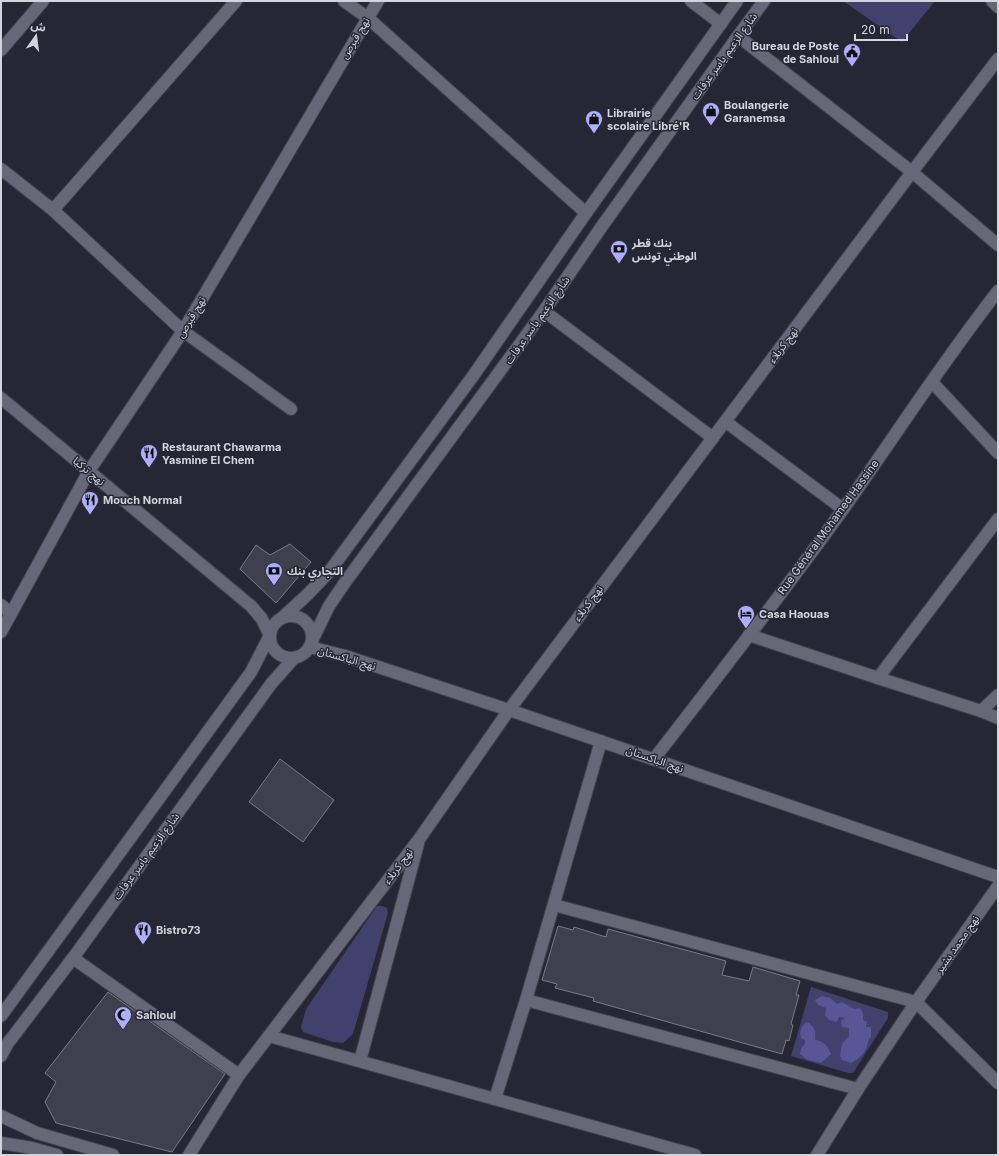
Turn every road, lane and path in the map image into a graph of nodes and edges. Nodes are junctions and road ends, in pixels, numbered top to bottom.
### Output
1 (43, 1) edge
2 (236, 1) edge
3 (344, 1) edge
4 (378, 1) edge
5 (690, 1) edge
6 (737, 1) edge
7 (764, 1) edge
8 (992, 1) edge
9 (998, 7) edge
10 (368, 18) junction
11 (721, 24) junction
12 (738, 36) junction
13 (1, 50) edge
14 (998, 59) edge
15 (1, 169) edge
16 (912, 172) junction
17 (53, 210) junction
18 (586, 213) junction
19 (998, 245) edge
20 (998, 291) edge
21 (544, 311) junction
22 (183, 331) junction
23 (932, 382) junction
24 (1, 398) edge
25 (290, 409) dead end
26 (726, 422) junction
27 (714, 438) junction
28 (998, 453) edge
29 (89, 471) junction
30 (843, 509) junction
31 (998, 520) edge
32 (1, 605) edge
33 (251, 606) junction
34 (11, 613) junction
35 (281, 618) junction
36 (1, 632) edge
37 (749, 635) junction
38 (269, 636) junction
39 (311, 644) junction
40 (294, 658) junction
41 (878, 678) junction
42 (998, 696) edge
43 (509, 710) junction
44 (981, 711) junction
45 (998, 718) edge
46 (601, 741) junction
47 (654, 759) junction
48 (420, 838) junction
49 (998, 877) edge
50 (998, 886) edge
51 (554, 905) junction
52 (73, 958) junction
53 (526, 1000) junction
54 (916, 1002) junction
55 (1, 1016) edge
56 (269, 1036) junction
57 (1, 1056) edge
58 (360, 1061) junction
59 (239, 1075) junction
60 (998, 1083) edge
61 (858, 1089) junction
62 (494, 1099) junction
63 (1, 1116) edge
64 (1, 1143) edge
65 (57, 1155) edge
66 (113, 1155) edge
67 (189, 1155) edge
68 (695, 1155) edge
69 (817, 1155) edge

1 - 13 street
2 - 17 street
3 - 10 street
4 - 10 street, نهج قبرص
5 - 11 street
6 - 11 street, شارع الزعيم ياسر عرفات
7 - 12 street, شارع الزعيم ياسر عرفات
8 - 9 street
10 - 18 street
10 - 22 street, نهج قبرص
11 - 18 street, شارع الزعيم ياسر عرفات
12 - 16 street
12 - 21 street, شارع الزعيم ياسر عرفات
14 - 16 street, نهج كربلاء
15 - 17 street
16 - 19 street
16 - 26 street, نهج كربلاء
17 - 22 street
18 - 35 street, شارع الزعيم ياسر عرفات
20 - 23 street, Rue Général Mohamed Hassine
21 - 27 street
21 - 39 street, شارع الزعيم ياسر عرفات
22 - 25 street
22 - 29 street, نهج قبرص
23 - 28 street
23 - 30 street, Rue Général Mohamed Hassine
24 - 29 street, نهج تركيا
26 - 27 street, نهج كربلاء
26 - 30 street
27 - 43 street, نهج كربلاء
29 - 33 street, نهج تركيا
29 - 34 street, نهج قبرص
30 - 37 street, Rue Général Mohamed Hassine
31 - 41 street
32 - 34 street
33 - 35 street, نهج تركيا
33 - 38 street, نهج تركيا
34 - 36 street, نهج قبرص
35 - 38 street
35 - 39 street
37 - 41 street
37 - 47 street, Rue Général Mohamed Hassine
38 - 40 street
38 - 55 street, شارع الزعيم ياسر عرفات
39 - 40 street
39 - 43 street, نهج الباكستان
40 - 52 street, شارع الزعيم ياسر عرفات
41 - 44 street
42 - 44 street
43 - 46 street, نهج الباكستان
43 - 48 street, نهج كربلاء
44 - 45 street
46 - 47 street, نهج الباكستان
46 - 51 street
47 - 49 street, نهج الباكستان
48 - 56 street, نهج كربلاء
48 - 58 street
50 - 54 street, نهج محمد بشير
51 - 53 street
51 - 54 street
52 - 57 street, شارع الزعيم ياسر عرفات
52 - 59 street
53 - 61 street
53 - 62 street
54 - 60 street
54 - 61 street, نهج محمد بشير
56 - 58 street
56 - 59 street, نهج كربلاء
58 - 62 street
59 - 67 street, نهج كربلاء
61 - 69 street, نهج محمد بشير
62 - 68 street
63 - 66 street
64 - 65 street

